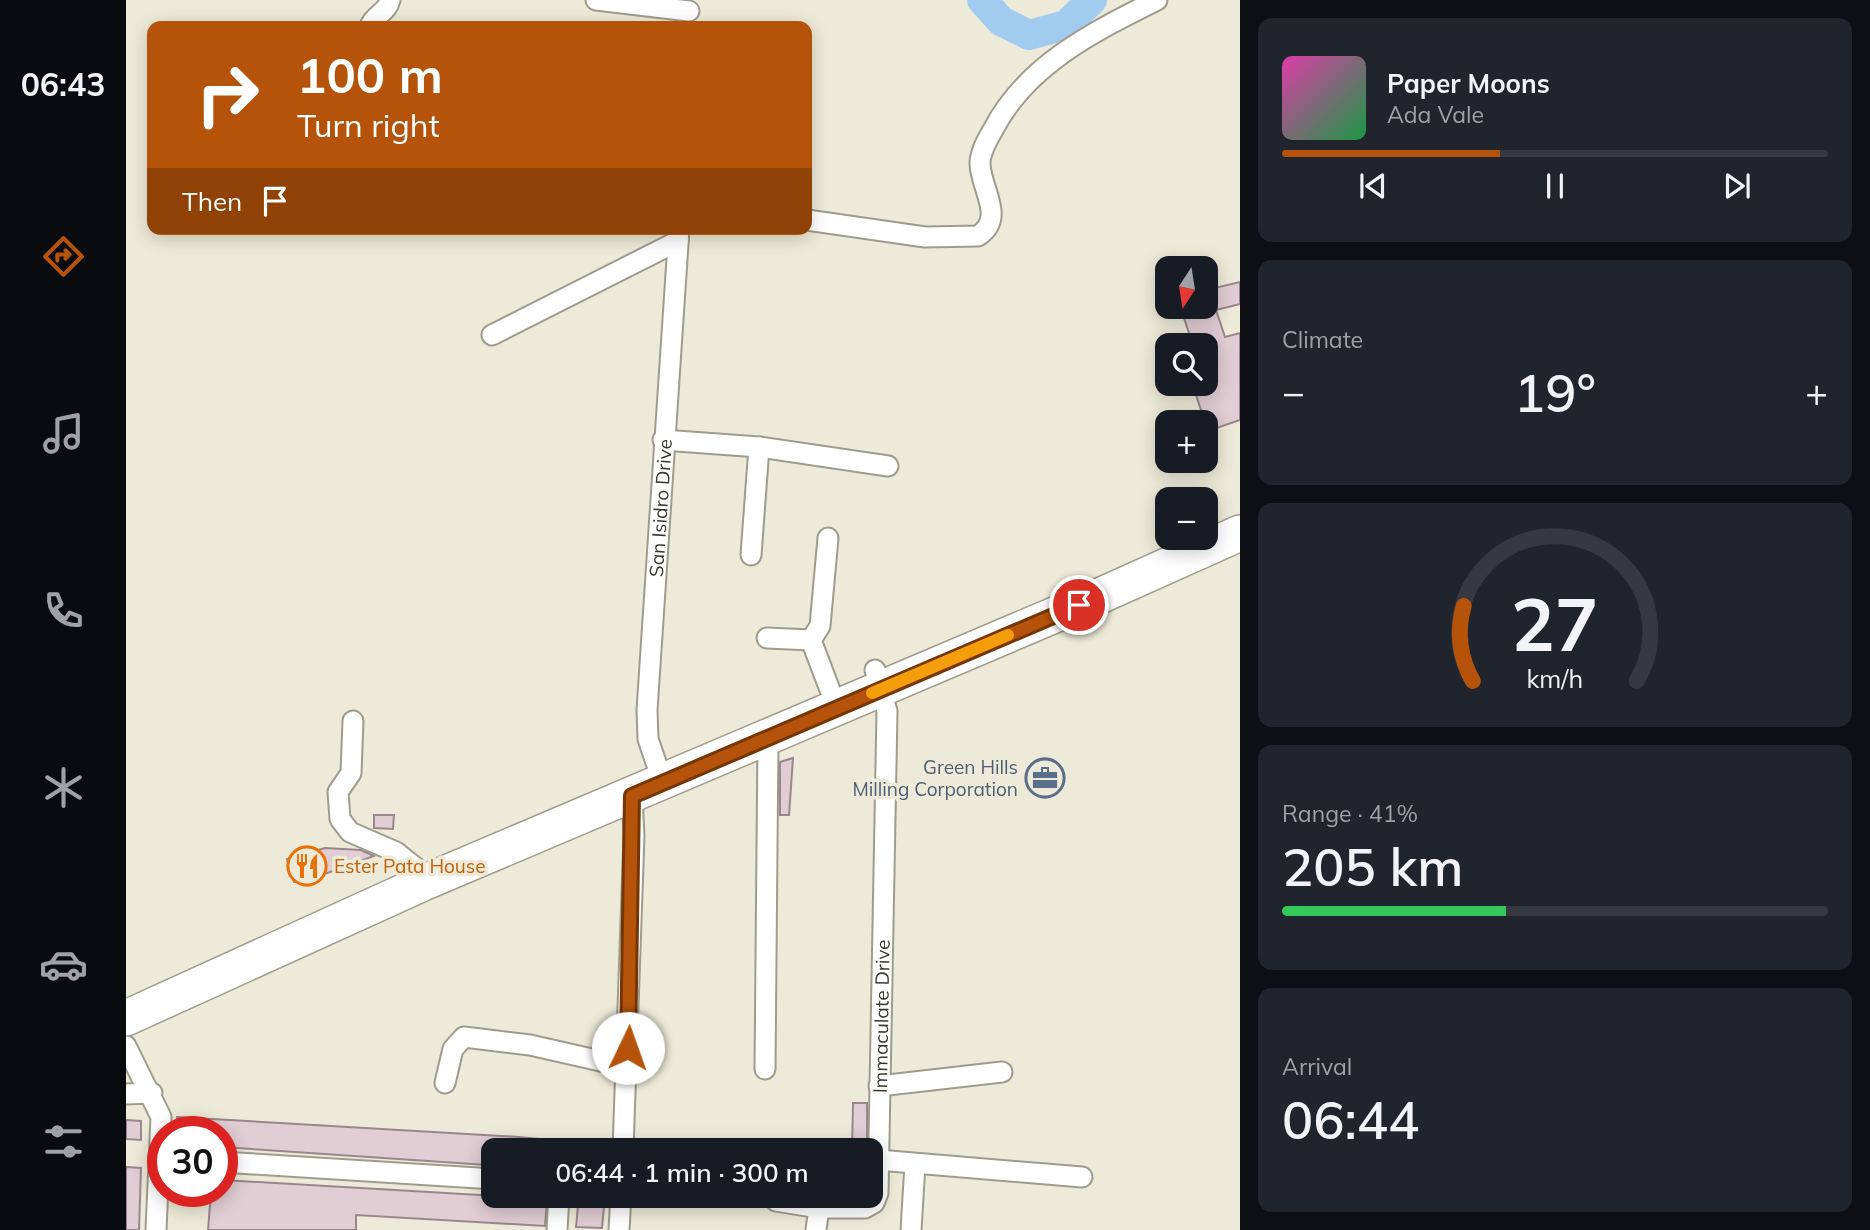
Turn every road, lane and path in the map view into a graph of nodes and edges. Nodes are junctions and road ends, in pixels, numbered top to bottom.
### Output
1 (390, 0) edge
2 (596, 0) edge
3 (1157, 0) edge
4 (689, 13) edge
5 (372, 21) edge
6 (812, 220) edge
7 (678, 235) edge
8 (492, 335) dead end
9 (663, 440) junction
10 (759, 447) junction
11 (888, 466) dead end
12 (1240, 512) edge
13 (1218, 522) edge
14 (1240, 533) edge
15 (828, 538) dead end
16 (1155, 549) edge
17 (751, 555) dead end
18 (767, 638) dead end
19 (811, 640) junction
20 (951, 647) junction
21 (879, 679) junction
22 (830, 690) junction
23 (353, 721) dead end
24 (768, 738) junction
25 (644, 782) junction
26 (416, 867) junction
27 (280, 936) junction
28 (126, 997) edge
29 (126, 1018) edge
30 (126, 1046) edge
31 (627, 1068) junction
32 (765, 1069) dead end
33 (1002, 1072) dead end
34 (445, 1083) dead end
35 (879, 1086) junction
36 (152, 1093) junction
37 (126, 1094) edge
38 (162, 1116) edge
39 (624, 1138) edge
40 (878, 1138) edge
41 (883, 1161) edge
42 (238, 1163) edge
43 (915, 1164) junction
44 (1082, 1177) dead end
45 (481, 1178) edge
46 (158, 1207) edge
47 (558, 1208) edge
48 (620, 1208) edge
49 (820, 1208) edge
50 (156, 1230) edge
51 (557, 1230) edge
52 (619, 1230) edge
53 (816, 1230) edge
54 (911, 1230) edge

1 - 5 street
2 - 4 street
3 - 6 street
7 - 8 street
7 - 9 street, San Isidro Drive
9 - 10 street
9 - 25 street, San Isidro Drive
10 - 11 street
10 - 17 street
12 - 13 highway
14 - 20 highway
15 - 19 street
16 - 20 highway
18 - 19 street
19 - 22 street
20 - 21 highway
21 - 22 highway
21 - 24 highway
21 - 35 street, Immaculate Drive
22 - 25 highway
23 - 26 street
24 - 25 highway
24 - 32 street
25 - 26 highway
25 - 27 highway
25 - 31 street, San Isidro Drive
26 - 27 highway
27 - 28 highway
27 - 29 highway
30 - 36 street
31 - 34 street
31 - 39 street, San Isidro Drive
33 - 35 street
35 - 40 street, Immaculate Drive
36 - 37 street
36 - 38 street
41 - 43 street
42 - 45 street
43 - 44 street
43 - 54 street
46 - 50 street
47 - 51 street
48 - 52 street
49 - 53 street

